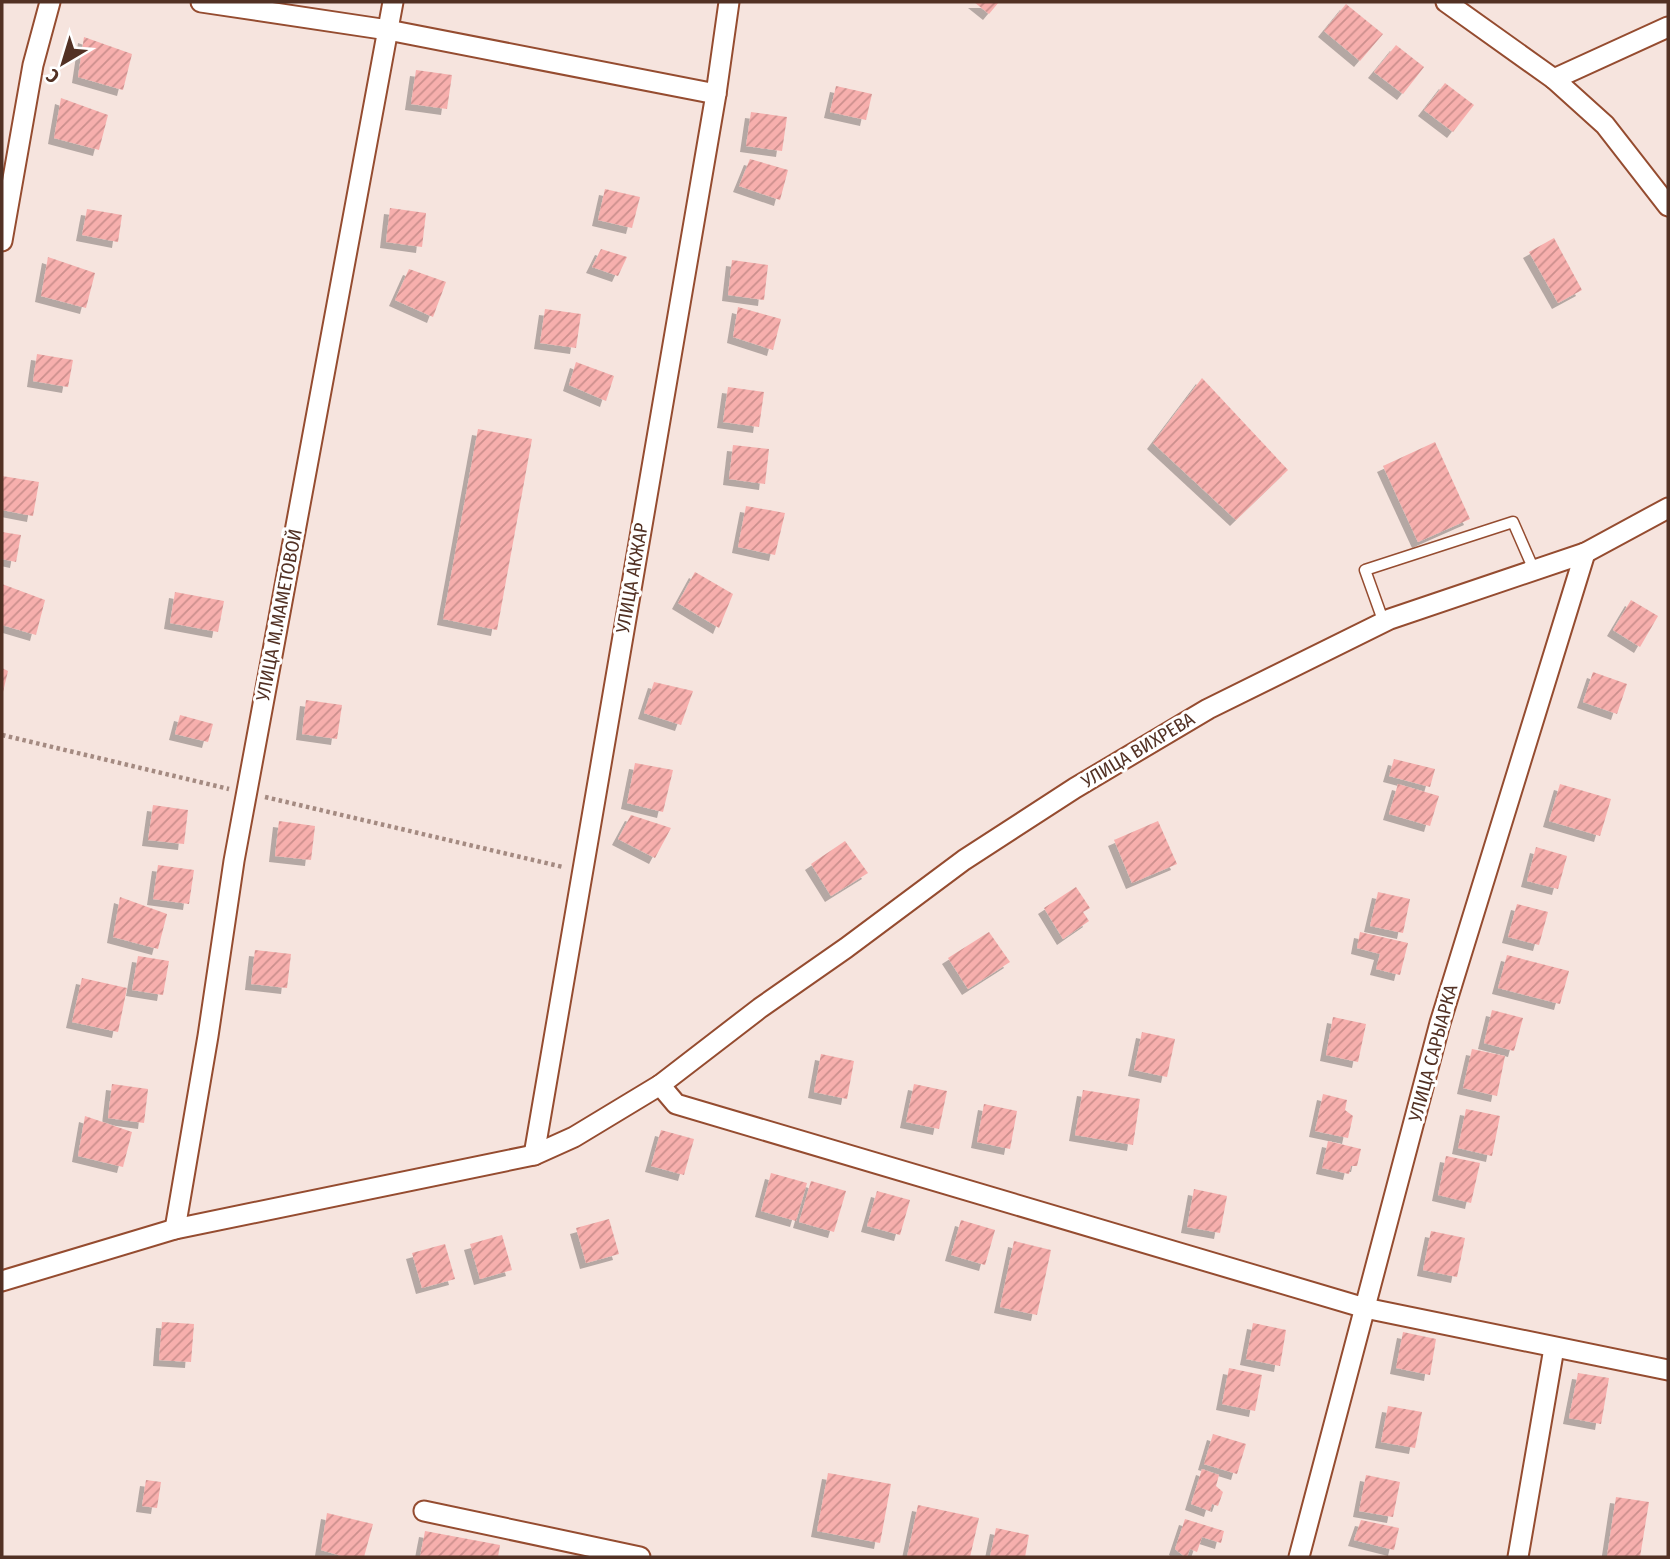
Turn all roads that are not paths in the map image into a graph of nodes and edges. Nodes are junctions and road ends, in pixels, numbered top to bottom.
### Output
1 (50, 2) edge
2 (201, 2) edge
3 (393, 2) edge
4 (729, 2) edge
5 (1446, 2) edge
6 (1668, 27) edge
7 (388, 30) junction
8 (1554, 79) junction
9 (716, 94) junction
10 (1668, 206) edge
11 (2, 242) edge
12 (1668, 508) edge
13 (1585, 553) junction
14 (1534, 570) junction
15 (1384, 623) junction
16 (660, 1085) junction
17 (534, 1154) junction
18 (175, 1230) junction
19 (2, 1281) edge
20 (1366, 1308) junction
21 (1554, 1348) junction
22 (1668, 1370) edge
23 (424, 1511) dead end
24 (639, 1557) edge
25 (1299, 1557) edge
26 (1518, 1557) edge

1 - 11 street
2 - 7 street
3 - 7 street, УЛИЦА М.МАМЕТОВОЙ
4 - 9 street, УЛИЦА АКЖАР
5 - 8 street
6 - 8 street
7 - 9 street
7 - 18 street, УЛИЦА М.МАМЕТОВОЙ
8 - 10 street
9 - 17 street, УЛИЦА АКЖАР
12 - 13 street, УЛИЦА ВИХРЕВА
13 - 14 street, УЛИЦА ВИХРЕВА
13 - 20 street, УЛИЦА САРЫАРКА
14 - 15 street, УЛИЦА ВИХРЕВА
14 - 15 lane
15 - 16 street, УЛИЦА ВИХРЕВА
16 - 17 street, УЛИЦА ВИХРЕВА
16 - 20 street
17 - 18 street, УЛИЦА ВИХРЕВА
18 - 19 street, УЛИЦА ВИХРЕВА
20 - 21 street
20 - 25 street, УЛИЦА САРЫАРКА
21 - 22 street
21 - 26 street
23 - 24 street

